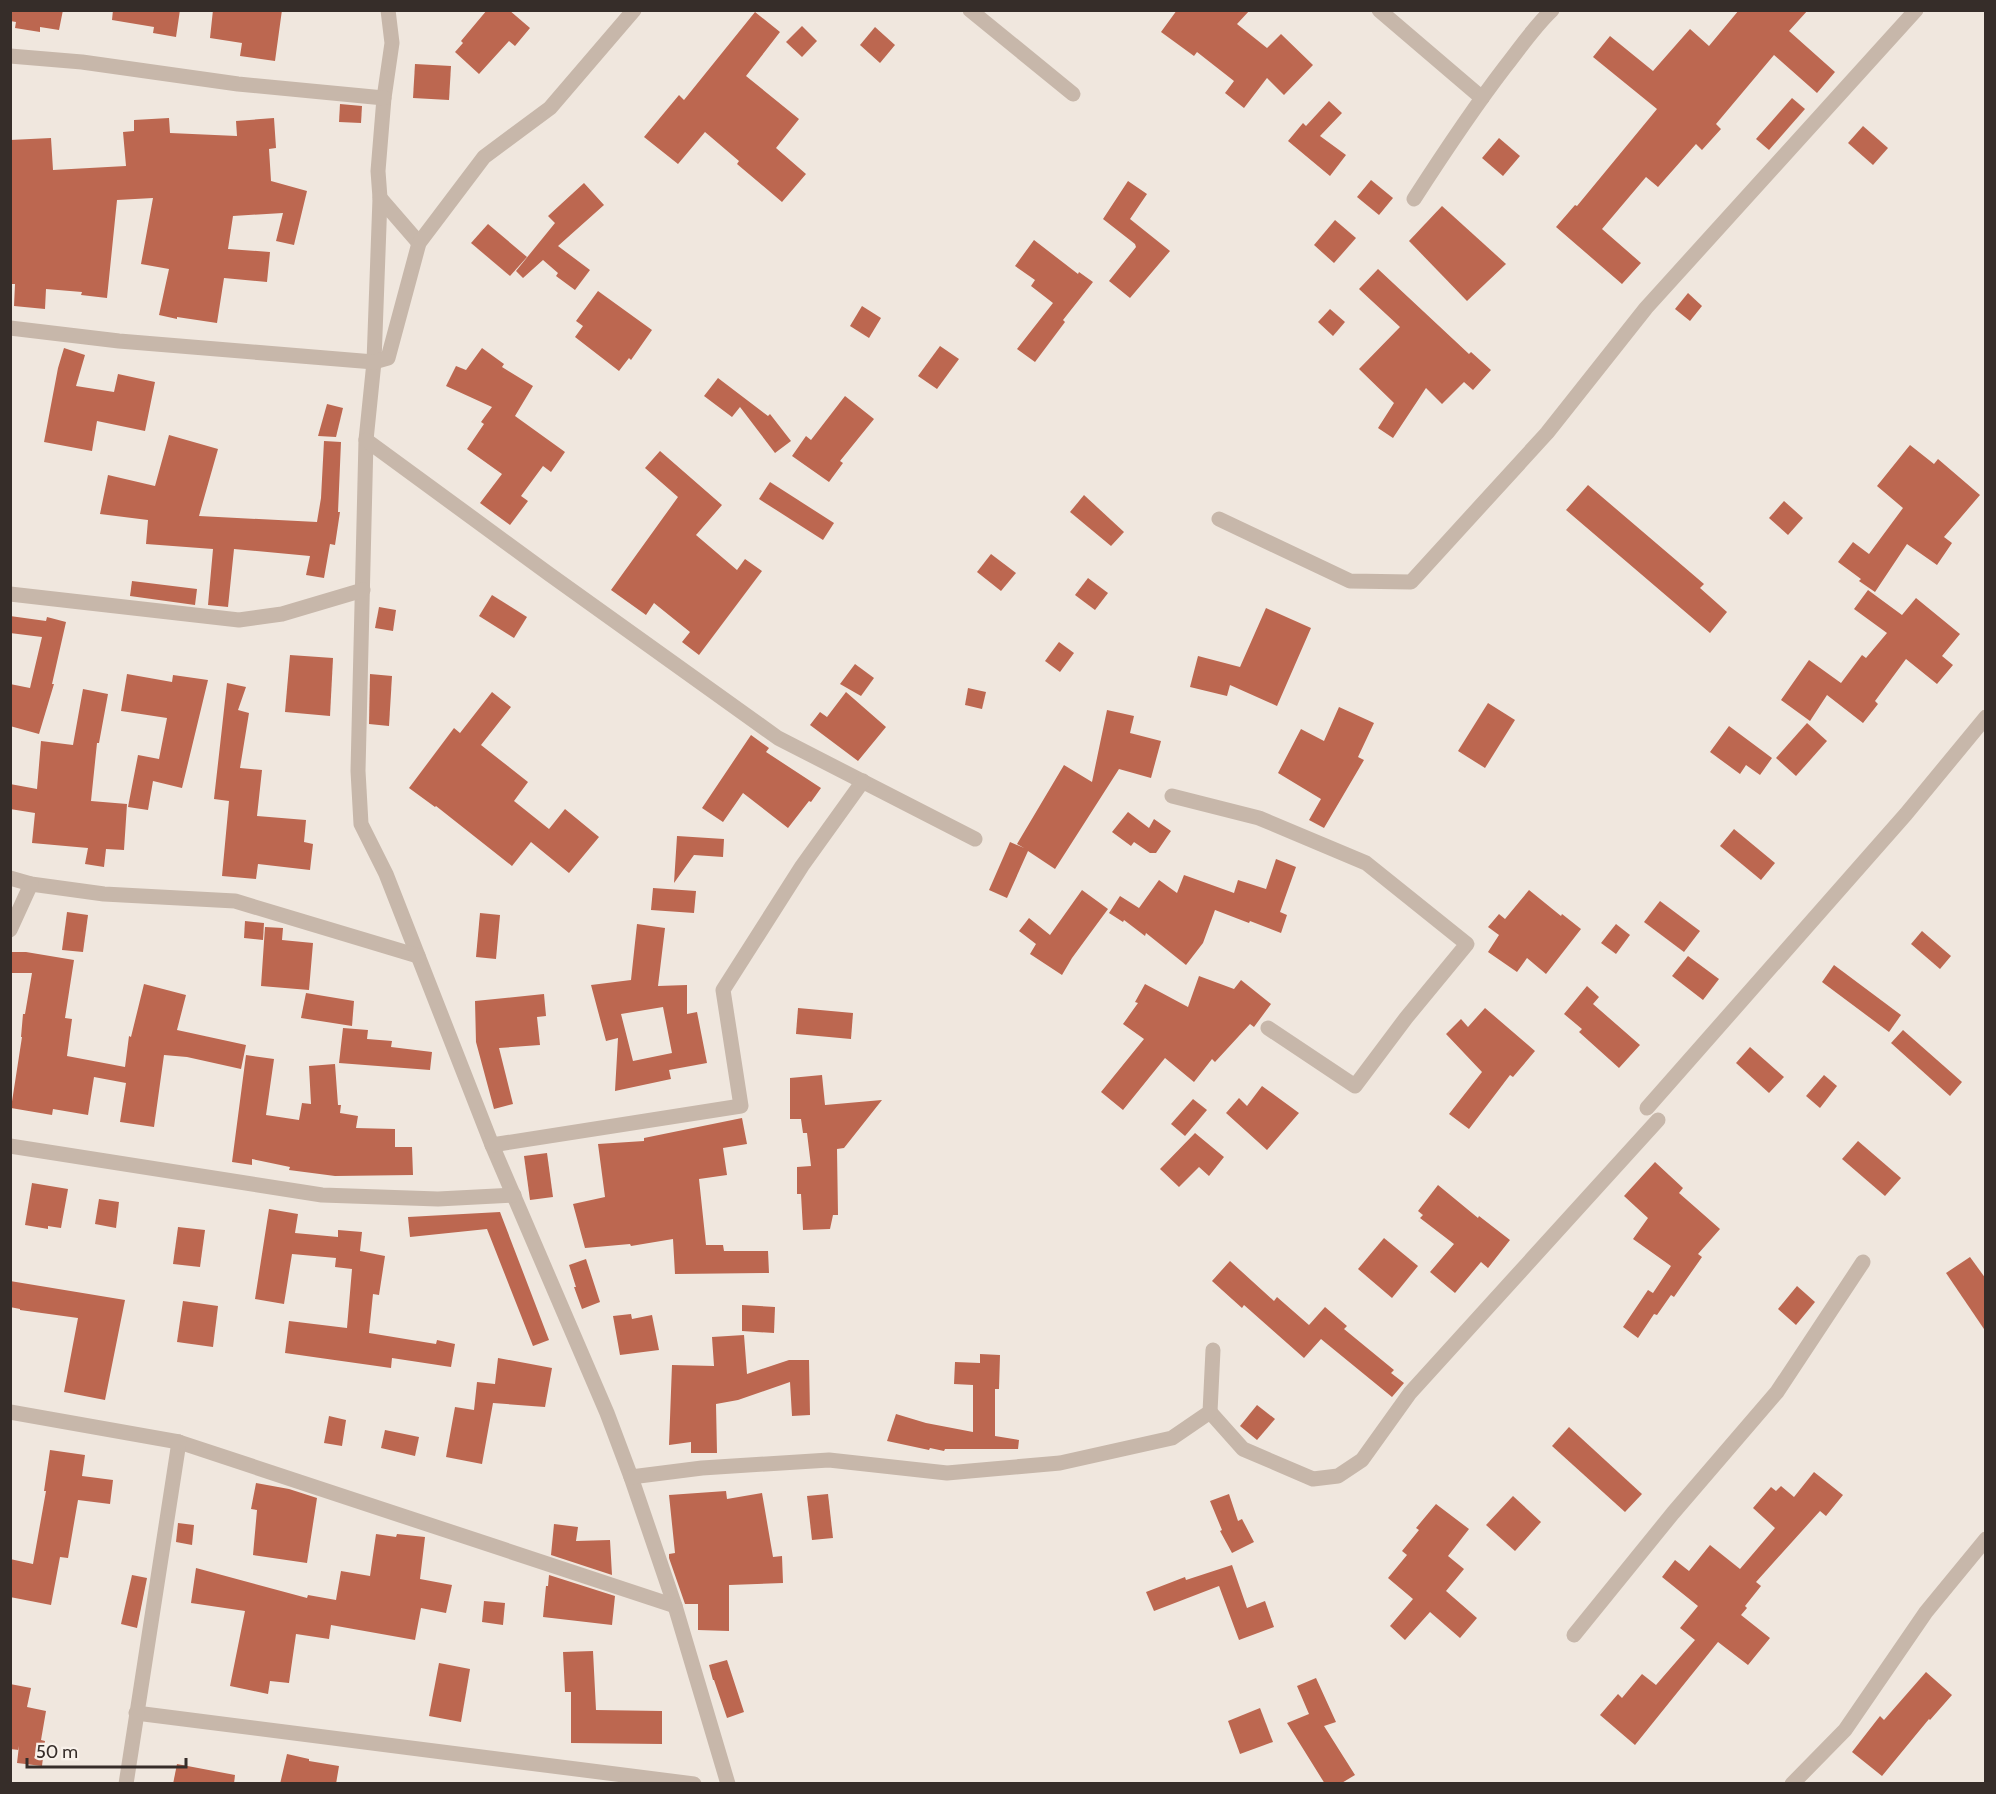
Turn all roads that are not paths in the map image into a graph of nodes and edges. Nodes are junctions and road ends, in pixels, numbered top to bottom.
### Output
1 (388, 10) edge
2 (634, 10) edge
3 (970, 10) edge
4 (1379, 10) edge
5 (1552, 10) edge
6 (1916, 10) edge
7 (10, 56) edge
8 (1073, 94) dead end
9 (384, 98) junction
10 (1482, 98) junction
11 (380, 198) junction
12 (1414, 199) dead end
13 (419, 243) junction
14 (10, 328) edge
15 (374, 362) junction
16 (366, 440) junction
17 (1219, 519) dead end
18 (363, 590) junction
19 (10, 594) edge
20 (1986, 717) edge
21 (863, 781) junction
22 (1172, 796) dead end
23 (975, 839) dead end
24 (10, 878) edge
25 (31, 884) junction
26 (10, 930) edge
27 (418, 956) junction
28 (1268, 1028) dead end
29 (1647, 1108) dead end
30 (1658, 1120) dead end
31 (492, 1145) junction
32 (10, 1146) edge
33 (514, 1195) junction
34 (1863, 1262) dead end
35 (1213, 1350) dead end
36 (10, 1412) edge
37 (1210, 1412) junction
38 (178, 1442) junction
39 (632, 1477) junction
40 (1986, 1539) edge
41 (675, 1606) junction
42 (1574, 1635) dead end
43 (136, 1713) junction
44 (126, 1784) edge
45 (694, 1784) edge
46 (728, 1784) edge
47 (1792, 1784) edge

1 - 9 street
2 - 13 street
3 - 8 street
4 - 10 street
5 - 10 street
6 - 17 street
7 - 9 street
9 - 11 street
10 - 12 street
11 - 13 street
11 - 15 street
13 - 15 street
14 - 15 street
15 - 16 street
16 - 18 street
16 - 21 street
18 - 19 street
18 - 27 street
20 - 29 street
21 - 23 street
21 - 31 street
22 - 28 street
24 - 25 street
25 - 26 street
25 - 27 street
27 - 31 street
30 - 37 street
31 - 33 street
32 - 33 street
33 - 39 street
34 - 42 street
35 - 37 street
36 - 38 street
37 - 39 street
38 - 41 street
38 - 43 street
39 - 41 street
40 - 47 street
41 - 46 street
43 - 44 street
43 - 45 street

